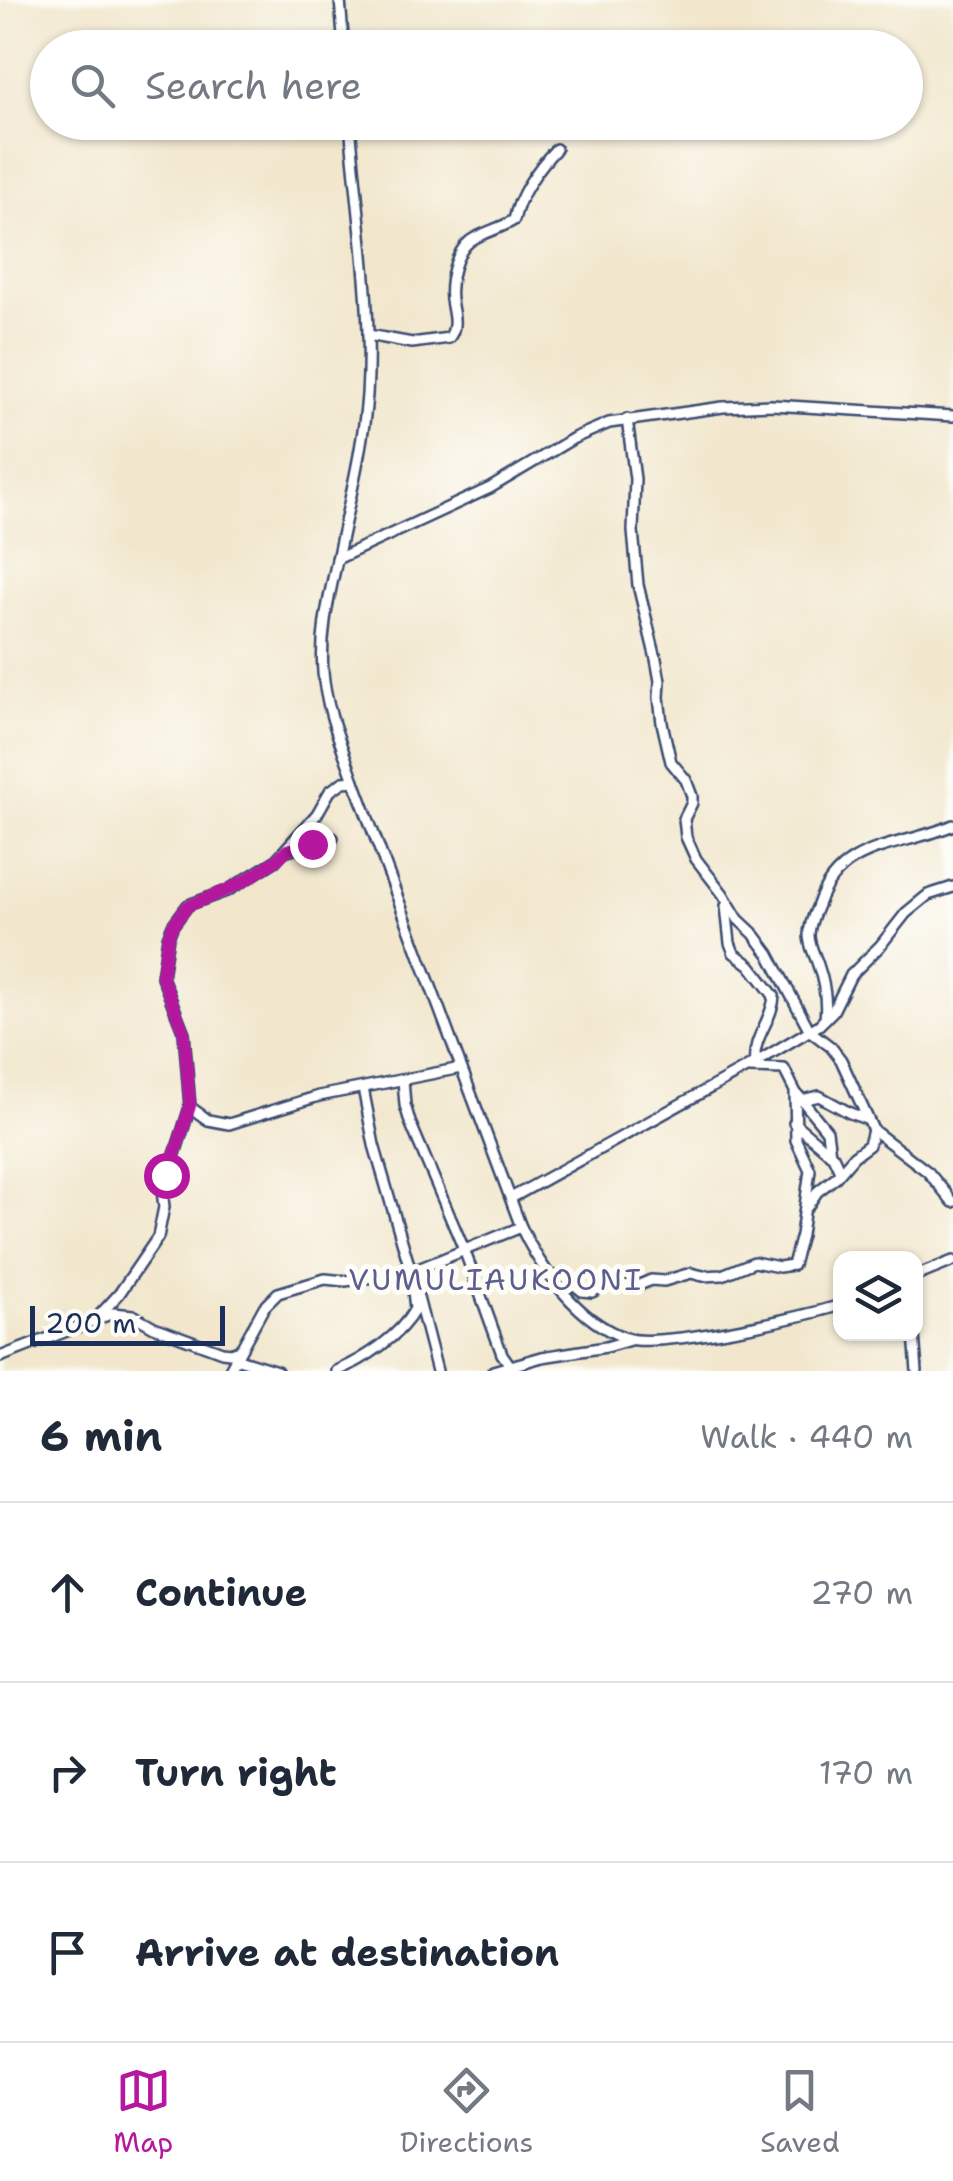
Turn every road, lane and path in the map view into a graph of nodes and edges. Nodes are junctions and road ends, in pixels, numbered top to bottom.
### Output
1 (340, 0) edge
2 (342, 30) edge
3 (352, 140) edge
4 (556, 149) dead end
5 (368, 335) junction
6 (953, 416) edge
7 (627, 419) junction
8 (337, 559) junction
9 (354, 781) junction
10 (953, 825) edge
11 (333, 838) dead end
12 (287, 850) junction
13 (953, 887) edge
14 (722, 894) junction
15 (824, 1019) junction
16 (810, 1031) junction
17 (751, 1065) junction
18 (461, 1068) junction
19 (403, 1080) junction
20 (363, 1088) junction
21 (799, 1096) junction
22 (190, 1106) junction
23 (866, 1118) junction
24 (794, 1123) junction
25 (873, 1130) junction
26 (830, 1154) junction
27 (840, 1171) junction
28 (511, 1198) junction
29 (953, 1202) edge
30 (804, 1214) junction
31 (521, 1227) junction
32 (465, 1252) junction
33 (953, 1261) edge
34 (425, 1268) junction
35 (411, 1272) junction
36 (923, 1273) edge
37 (549, 1276) junction
38 (833, 1307) edge
39 (96, 1318) junction
40 (630, 1340) junction
41 (908, 1341) edge
42 (914, 1341) edge
43 (914, 1350) junction
44 (237, 1354) junction
45 (0, 1357) edge
46 (252, 1367) edge
47 (512, 1368) edge
48 (229, 1371) edge
49 (276, 1371) edge
50 (337, 1371) edge
51 (437, 1371) edge
52 (492, 1371) edge
53 (917, 1371) edge

1 - 2 street
3 - 5 street
4 - 5 street
5 - 8 street
6 - 7 street
7 - 8 street
7 - 14 street
8 - 9 street
9 - 12 street
9 - 18 street
10 - 15 street
11 - 12 street
12 - 22 street
13 - 15 street
14 - 16 street
14 - 17 street
15 - 16 street
16 - 17 street
16 - 23 street
17 - 21 street
17 - 28 street
18 - 19 street
18 - 28 street
19 - 20 street
19 - 32 street
20 - 22 street
20 - 35 street
21 - 23 street
21 - 24 street
21 - 26 street
22 - 39 street
23 - 25 street
24 - 26 street
24 - 30 street
25 - 27 street
25 - 29 street
26 - 27 street
27 - 30 street
28 - 31 street
30 - 37 street
31 - 32 street
31 - 37 street
32 - 34 street
32 - 47 street
33 - 36 street
34 - 35 street
34 - 51 street
35 - 44 street
35 - 50 street
37 - 40 street
38 - 40 street
39 - 44 street
39 - 45 street
40 - 47 street
41 - 43 street
42 - 43 street
43 - 53 street
44 - 46 street
44 - 48 street
46 - 49 street
47 - 52 street

